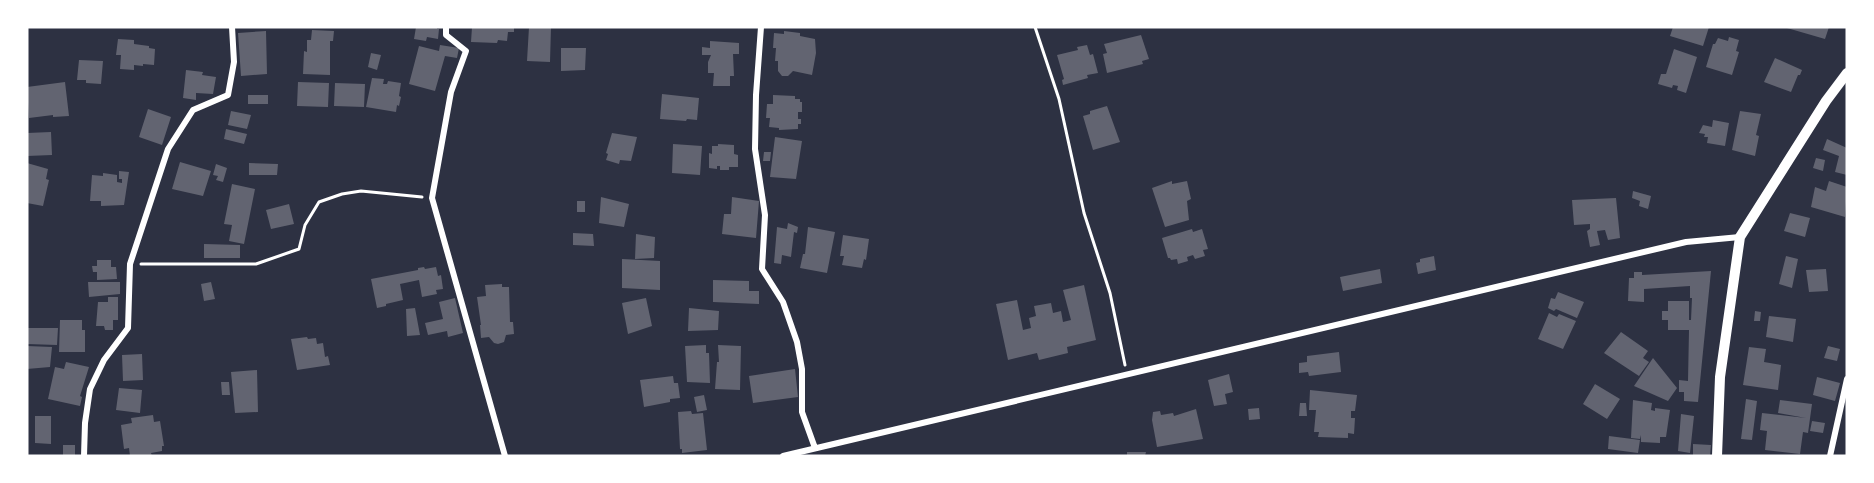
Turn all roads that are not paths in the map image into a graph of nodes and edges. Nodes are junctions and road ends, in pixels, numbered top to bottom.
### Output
1 (232, 27) edge
2 (446, 27) edge
3 (761, 27) edge
4 (1847, 73) edge
5 (1740, 237) junction
6 (1847, 379) edge
7 (815, 448) junction
8 (84, 456) edge
9 (505, 456) edge
10 (783, 456) edge
11 (1717, 456) edge
12 (1830, 456) edge

1 - 8 street
2 - 9 street
3 - 7 street
4 - 5 street
5 - 7 street
5 - 11 street
6 - 12 street
7 - 10 street

